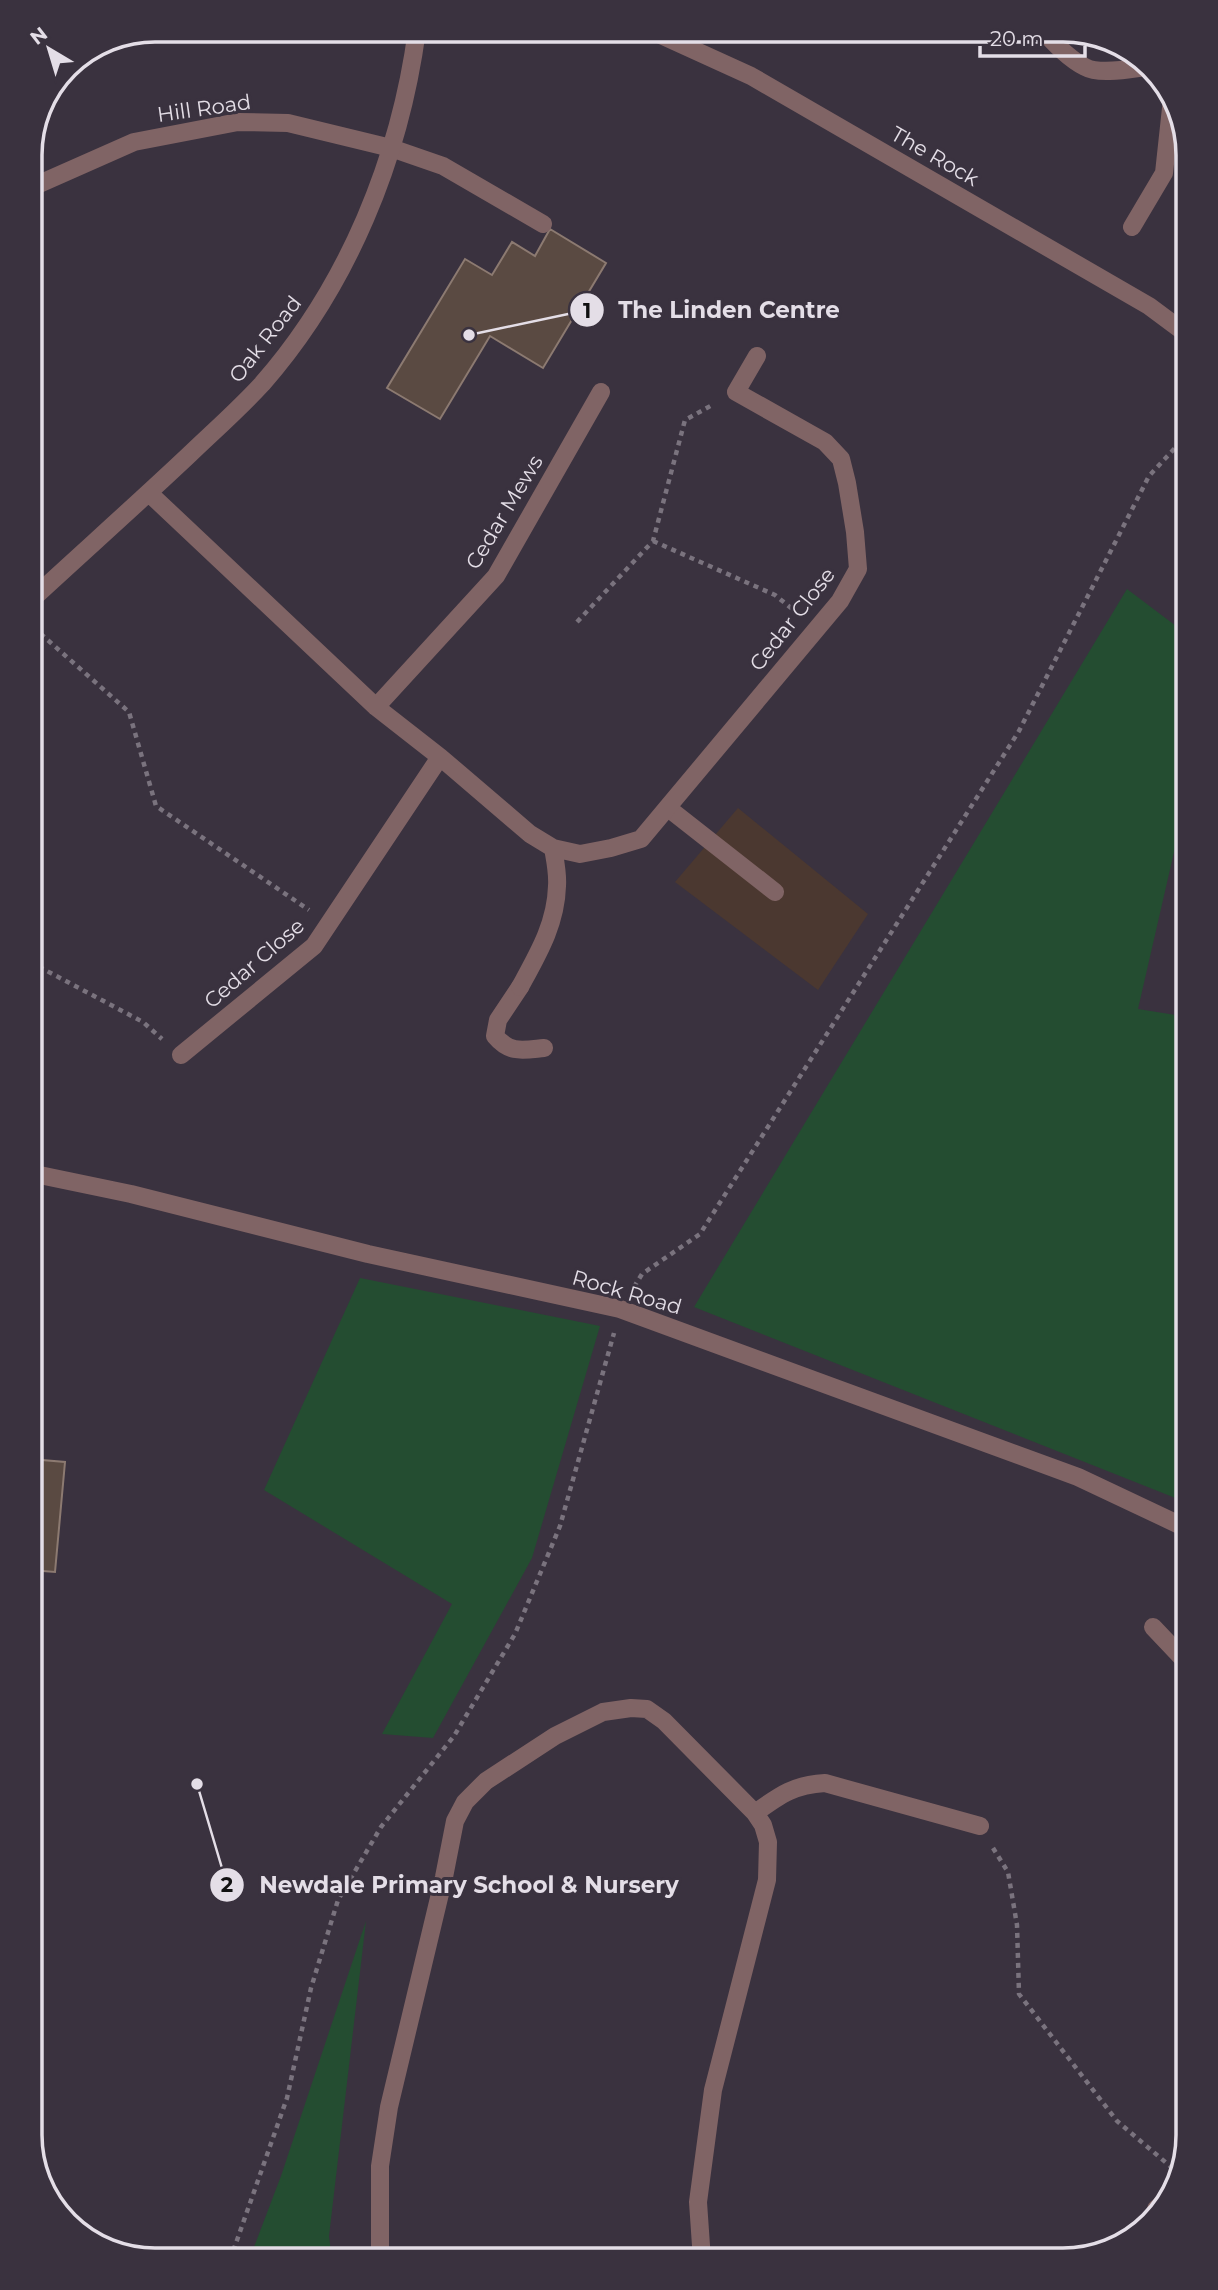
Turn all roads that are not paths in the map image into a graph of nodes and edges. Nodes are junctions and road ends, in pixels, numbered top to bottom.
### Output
1 (415, 42) edge
2 (676, 42) edge
3 (1054, 42) edge
4 (1135, 68) edge
5 (1170, 120) edge
6 (391, 148) junction
7 (42, 183) edge
8 (543, 224) dead end
9 (1132, 227) dead end
10 (1176, 326) edge
11 (757, 356) dead end
12 (601, 392) dead end
13 (149, 493) junction
14 (42, 590) edge
15 (376, 707) junction
16 (440, 757) junction
17 (668, 808) junction
18 (553, 848) junction
19 (775, 892) dead end
20 (544, 1048) dead end
21 (181, 1055) road end
22 (42, 1175) edge
23 (1176, 1523) edge
24 (1153, 1627) dead end
25 (1176, 1651) edge
26 (755, 1813) junction
27 (981, 1826) road end
28 (380, 2248) edge
29 (701, 2248) edge

1 - 6 street, Oak Road
2 - 10 street, The Rock
3 - 4 street
5 - 9 street
6 - 7 street, Hill Road
6 - 8 street, Hill Road
6 - 13 street, Oak Road
11 - 17 street, Cedar Close
12 - 15 street, Cedar Mews
13 - 14 street, Oak Road
13 - 15 street, Cedar Close
15 - 16 street, Cedar Close
16 - 18 street, Cedar Close
16 - 21 street, Cedar Close
17 - 18 street, Cedar Close
17 - 19 street
18 - 20 street
22 - 23 street, Rock Road
24 - 25 street
26 - 27 street
26 - 28 street
26 - 29 street

